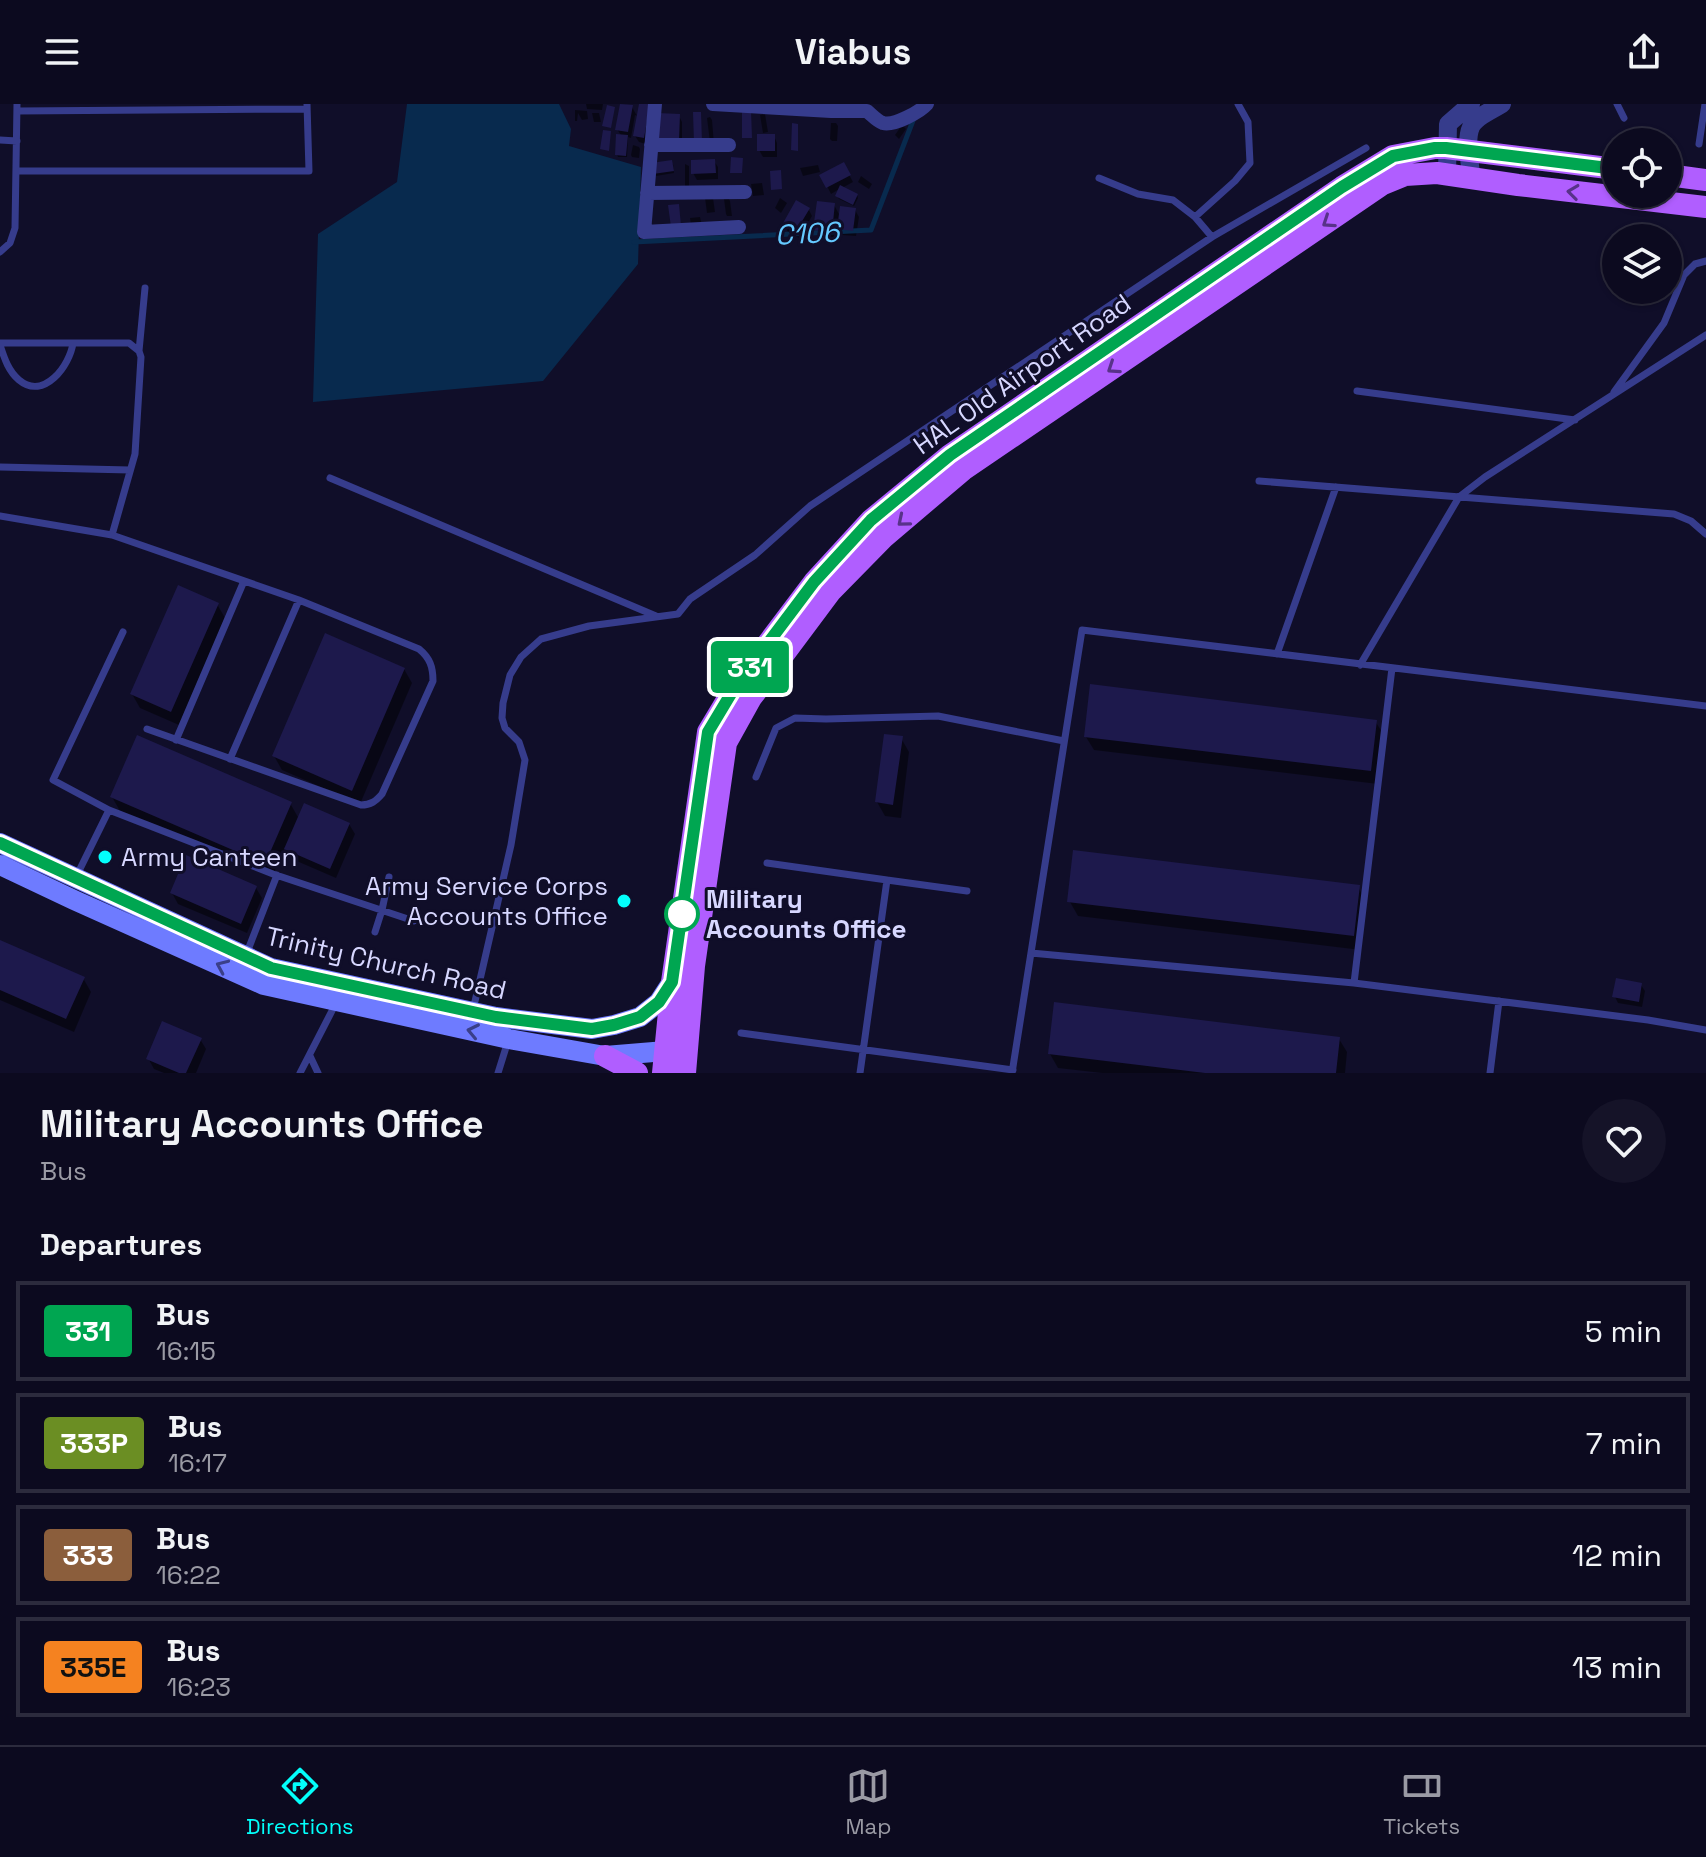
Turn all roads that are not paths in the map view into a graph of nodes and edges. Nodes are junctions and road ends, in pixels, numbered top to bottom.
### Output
1 (655, 104) edge
2 (713, 104) edge
3 (927, 104) edge
4 (1238, 104) edge
5 (1471, 104) edge
6 (1502, 104) edge
7 (1617, 104) edge
8 (1705, 104) edge
9 (17, 107) edge
10 (121, 107) edge
11 (307, 107) edge
12 (1624, 118) dead end
13 (0, 140) edge
14 (17, 141) junction
15 (1699, 144) dead end
16 (651, 145) junction
17 (729, 145) dead end
18 (1366, 148) dead end
19 (1457, 150) junction
20 (1602, 167) edge
21 (16, 171) junction
22 (1447, 174) junction
23 (1682, 177) edge
24 (1099, 178) dead end
25 (1472, 179) junction
26 (1706, 180) edge
27 (745, 192) dead end
28 (647, 193) junction
29 (1706, 207) edge
30 (1195, 217) junction
31 (739, 227) dead end
32 (1212, 237) junction
33 (0, 252) edge
34 (1706, 261) edge
35 (145, 288) dead end
36 (1706, 335) edge
37 (73, 343) junction
38 (0, 344) edge
39 (139, 351) junction
40 (1357, 391) dead end
41 (1610, 397) junction
42 (1575, 420) junction
43 (0, 467) edge
44 (130, 470) junction
45 (330, 478) dead end
46 (1259, 481) dead end
47 (1336, 487) junction
48 (1459, 497) junction
49 (0, 516) edge
50 (1706, 534) edge
51 (112, 535) junction
52 (244, 581) junction
53 (299, 600) junction
54 (659, 617) junction
55 (123, 632) dead end
56 (1277, 654) junction
57 (1360, 665) junction
58 (1392, 668) junction
59 (1706, 706) edge
60 (147, 729) dead end
61 (176, 740) junction
62 (1064, 741) junction
63 (230, 759) junction
64 (756, 777) dead end
65 (109, 810) junction
66 (0, 843) edge
67 (767, 863) dead end
68 (0, 865) edge
69 (277, 875) junction
70 (389, 877) dead end
71 (75, 879) junction
72 (887, 880) junction
73 (967, 891) dead end
74 (382, 910) junction
75 (414, 921) dead end
76 (375, 932) dead end
77 (1031, 953) junction
78 (245, 957) junction
79 (672, 982) junction
80 (1354, 983) junction
81 (337, 1001) junction
82 (1499, 1001) junction
83 (473, 1012) junction
84 (1706, 1030) edge
85 (741, 1033) dead end
86 (509, 1039) junction
87 (863, 1049) junction
88 (310, 1056) junction
89 (605, 1056) junction
90 (671, 1058) edge
91 (1013, 1071) edge
92 (300, 1073) edge
93 (318, 1073) edge
94 (498, 1073) edge
95 (637, 1073) edge
96 (685, 1073) edge
97 (860, 1073) edge
98 (1490, 1073) edge

1 - 16 street
2 - 3 street
4 - 30 lane
5 - 19 street
6 - 19 street
7 - 12 lane
8 - 15 lane
9 - 10 lane
9 - 14 lane
10 - 11 lane
11 - 21 lane
13 - 14 lane
14 - 21 lane
16 - 17 street
16 - 28 street
18 - 32 lane
19 - 20 main road, HAL Old Airport Road
19 - 22 street
19 - 25 street
19 - 79 main road, HAL Old Airport Road
21 - 33 lane
22 - 25 main road, HAL Old Airport Road
22 -> 90 main road, HAL Old Airport Road
23 - 26 main road
24 - 30 lane
29 -> 25 main road, HAL Old Airport Road
27 - 28 street
28 - 31 street
30 - 32 lane
32 - 54 lane
34 - 41 lane
35 - 39 lane
36 - 41 lane
37 - 38 lane
37 - 38 lane
37 - 39 lane
39 - 44 lane
40 - 42 lane
41 - 42 lane
42 - 48 lane
43 - 44 lane
44 - 51 lane
45 - 54 lane
46 - 47 lane
47 - 48 lane
47 - 56 lane
48 - 50 lane
48 - 57 lane
49 - 51 lane
51 - 52 lane
52 - 53 lane
52 - 61 lane
53 - 63 lane
53 - 63 lane
54 - 83 lane
55 - 65 lane
56 - 57 lane
56 - 62 lane
57 - 58 lane
58 - 59 lane
58 - 80 lane
60 - 61 lane
61 - 63 lane
62 - 64 lane
62 - 77 lane
65 - 69 lane
65 - 71 lane
66 - 71 main road, Trinity Church Road
67 - 72 lane
81 -> 68 main road, Trinity Church Road
69 - 74 lane
69 - 78 lane
70 - 74 lane
71 - 78 main road, Trinity Church Road
72 - 73 lane
72 - 87 lane
74 - 75 lane
74 - 76 lane
77 - 80 lane
77 - 91 lane
78 - 83 main road, Trinity Church Road
79 - 83 main road, Trinity Church Road
79 - 90 main road, HAL Old Airport Road
80 - 82 lane
86 -> 81 main road, Trinity Church Road
81 - 88 lane
82 - 84 lane
82 - 98 lane
85 - 87 lane
86 - 89 main road, Trinity Church Road
86 - 94 lane
87 - 91 lane
87 - 97 lane
88 - 92 lane
88 - 93 lane
89 - 90 main road, Trinity Church Road
89 - 95 main road
90 - 96 main road

